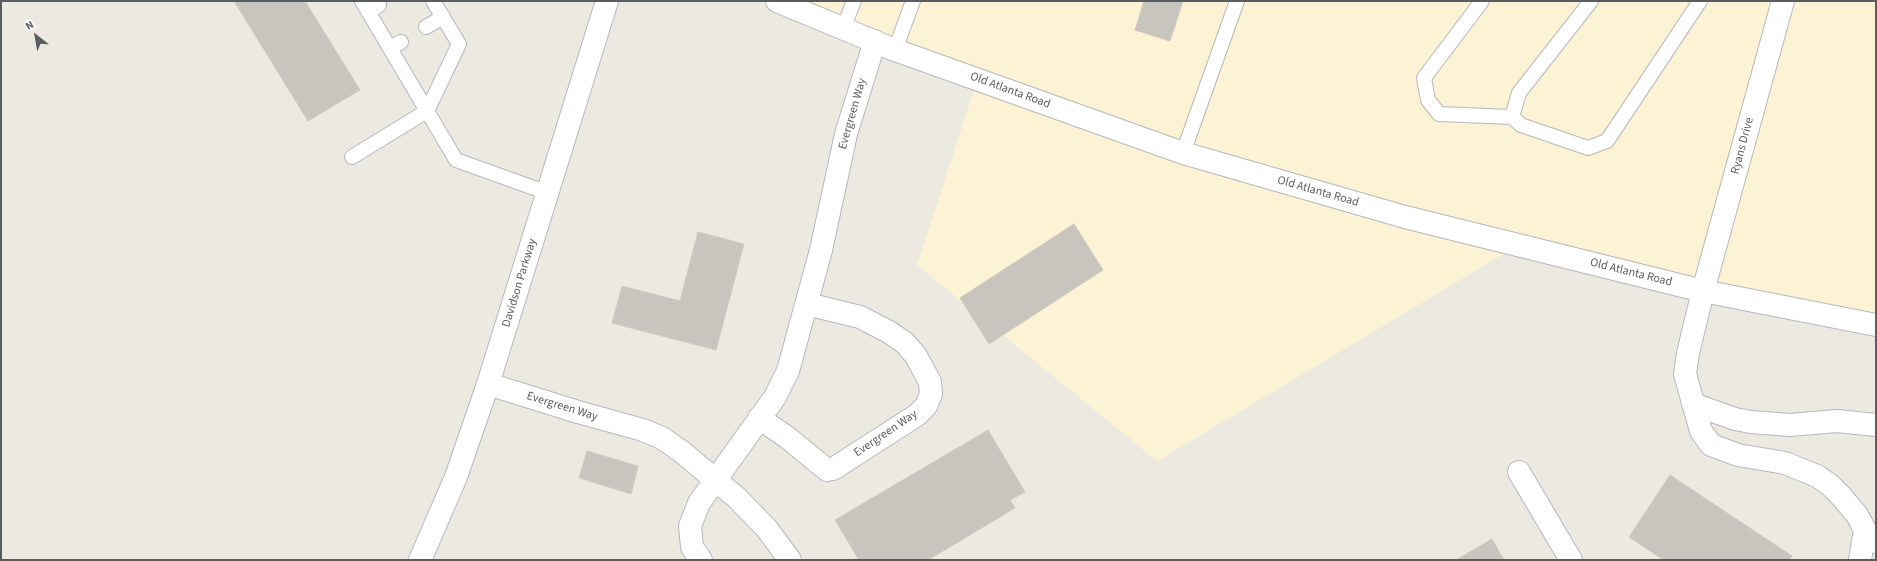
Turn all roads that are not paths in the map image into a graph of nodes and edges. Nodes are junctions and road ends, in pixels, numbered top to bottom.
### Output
1 (433, 1) edge
2 (607, 1) edge
3 (777, 1) edge
4 (854, 1) edge
5 (913, 1) edge
6 (1237, 1) edge
7 (1482, 1) edge
8 (1591, 1) edge
9 (1700, 1) edge
10 (1783, 1) edge
11 (370, 6) edge
12 (443, 17) junction
13 (426, 27) dead end
14 (843, 28) junction
15 (875, 41) junction
16 (895, 50) junction
17 (427, 111) junction
18 (1512, 117) junction
19 (1183, 153) junction
20 (352, 156) dead end
21 (548, 193) junction
22 (1703, 291) junction
23 (807, 304) junction
24 (1876, 325) edge
25 (488, 384) junction
26 (1693, 404) junction
27 (759, 418) junction
28 (1876, 425) edge
29 (1520, 472) dead end
30 (715, 480) junction
31 (1868, 525) edge
32 (420, 560) edge
33 (701, 560) edge
34 (790, 560) edge
35 (1571, 560) edge
36 (1860, 560) edge

1 - 12 lane
2 - 21 street, Davidson Parkway
3 - 14 street, Old Atlanta Road
4 - 14 lane
5 - 16 lane
6 - 19 lane
7 - 18 lane
8 - 18 lane
9 - 18 lane
10 - 22 street, Ryans Drive
11 - 17 lane
12 - 13 lane
12 - 17 lane
14 - 15 street, Old Atlanta Road
15 - 16 street, Old Atlanta Road
15 - 23 street, Evergreen Way
16 - 19 street, Old Atlanta Road
17 - 20 lane
17 - 21 lane
19 - 22 street, Old Atlanta Road
21 - 25 street, Davidson Parkway
22 - 24 street, Old Atlanta Road
22 - 26 street, Ryans Drive
23 - 27 street, Evergreen Way
23 - 27 street, Evergreen Way
25 - 30 street, Evergreen Way
25 - 32 street, Davidson Parkway
26 - 28 street
26 - 31 street, Ryans Drive
27 - 30 street, Evergreen Way
29 - 35 street
30 - 33 street, Evergreen Way
30 - 34 street, Evergreen Way
31 - 36 street

